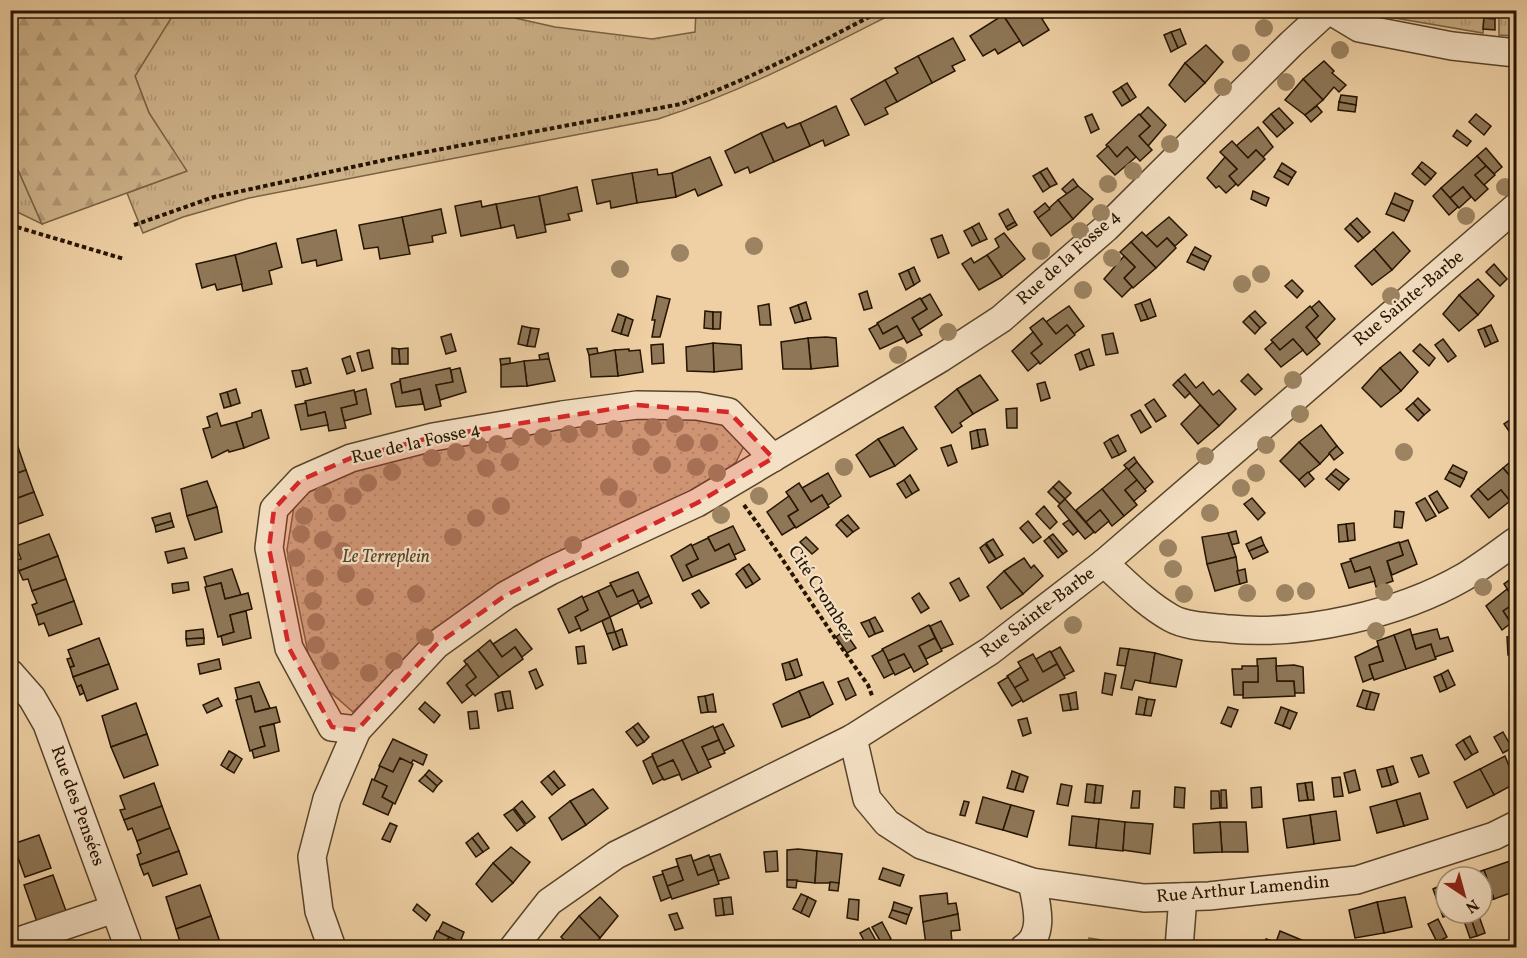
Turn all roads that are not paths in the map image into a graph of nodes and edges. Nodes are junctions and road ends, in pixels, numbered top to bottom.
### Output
1 (1329, 10) edge
2 (1516, 53) edge
3 (1516, 207) edge
4 (773, 458) junction
5 (1516, 541) edge
6 (1104, 563) junction
7 (10, 673) edge
8 (21, 704) edge
9 (357, 730) junction
10 (853, 738) junction
11 (1516, 825) edge
12 (1032, 882) junction
13 (1183, 897) junction
14 (114, 909) junction
15 (10, 944) edge
16 (129, 948) edge
17 (333, 948) edge
18 (513, 948) edge
19 (1024, 948) edge
20 (1179, 948) edge

1 - 2 street
1 - 4 street, Rue de la Fosse 4
3 - 6 street, Rue Sainte-Barbe
4 - 9 street, Rue de la Fosse 4
4 - 9 street, Rue de la Fosse 4
5 - 6 street
6 - 10 street, Rue Sainte-Barbe
7 - 8 street, Rue des Pensées
8 - 14 street, Rue des Pensées
9 - 17 street, Rue de la Fosse 4
10 - 12 street, Rue Arthur Lamendin
10 - 18 street, Rue Sainte-Barbe
11 - 13 street, Rue Arthur Lamendin
12 - 13 street, Rue Arthur Lamendin
12 - 19 street
13 - 20 street
14 - 15 street
14 - 16 street, Rue des Pensées

